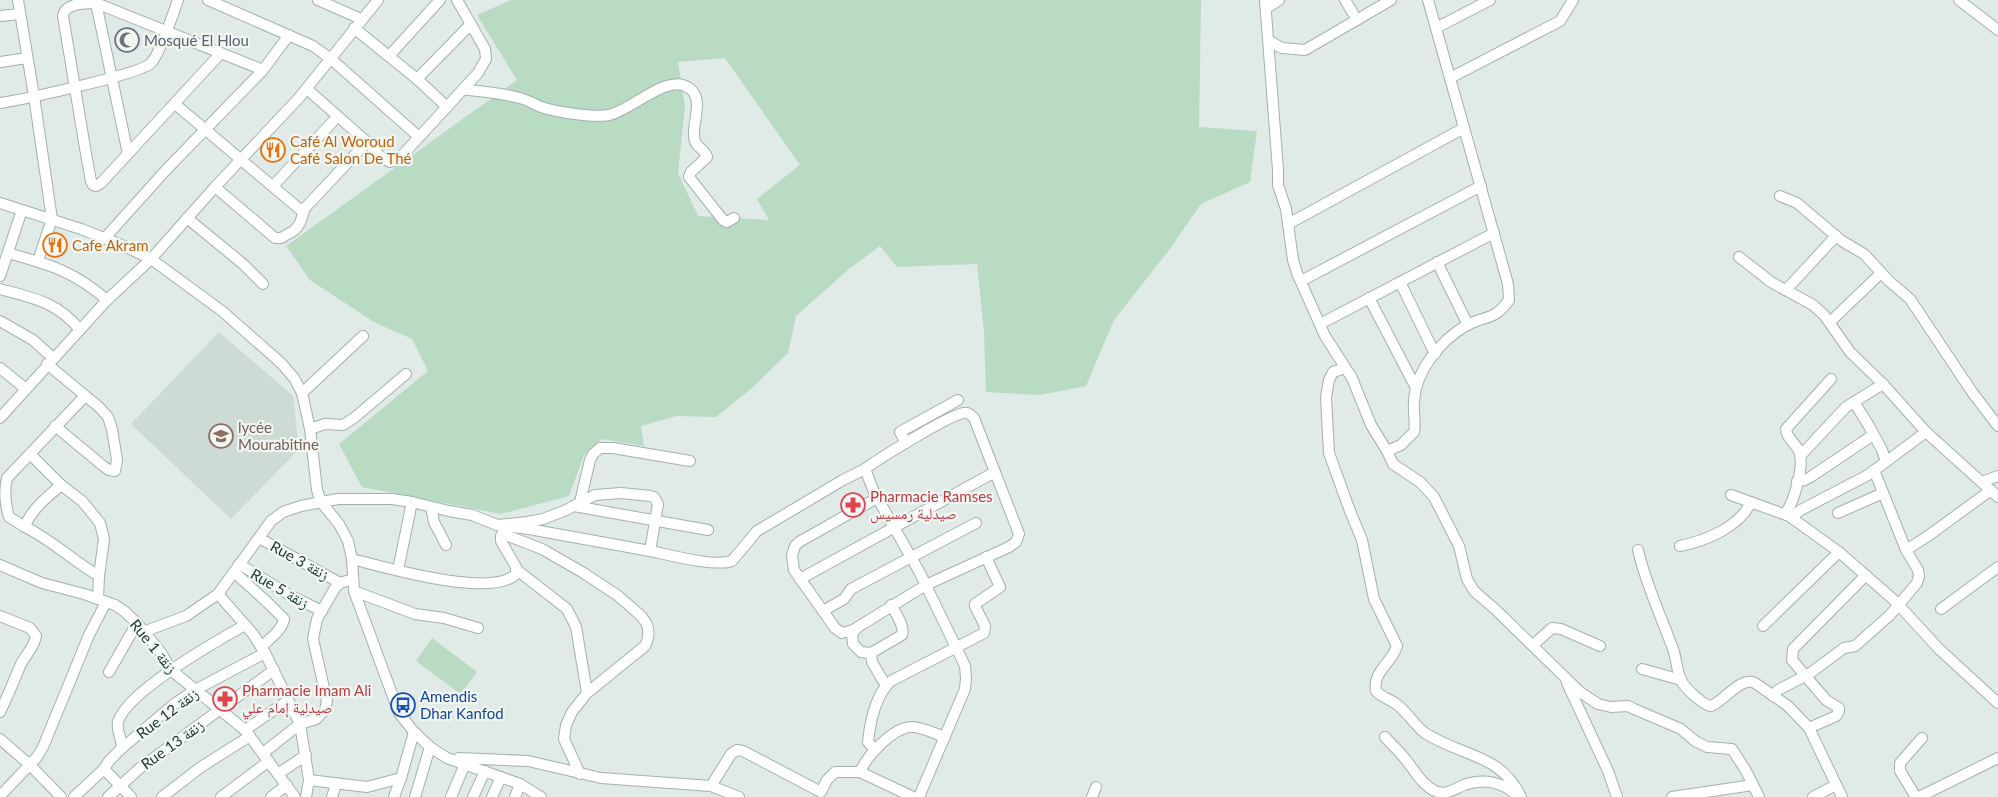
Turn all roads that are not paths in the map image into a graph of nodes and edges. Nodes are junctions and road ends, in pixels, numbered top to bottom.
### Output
1 (18, 0) edge
2 (178, 0) edge
3 (208, 0) edge
4 (318, 0) edge
5 (378, 0) edge
6 (440, 0) edge
7 (457, 0) edge
8 (1279, 0) edge
9 (1345, 0) edge
10 (1391, 0) edge
11 (1428, 0) edge
12 (1490, 0) edge
13 (1573, 0) edge
14 (1959, 0) edge
15 (96, 2) junction
16 (1266, 4) edge
17 (20, 14) junction
18 (0, 16) edge
19 (361, 19) junction
20 (1357, 20) junction
21 (471, 24) junction
22 (354, 28) junction
23 (1436, 28) junction
24 (1998, 30) edge
25 (166, 31) junction
26 (289, 35) junction
27 (1269, 40) junction
28 (221, 53) junction
29 (389, 56) junction
30 (27, 58) junction
31 (331, 59) junction
32 (0, 62) edge
33 (263, 70) junction
34 (111, 78) junction
35 (1450, 78) junction
36 (417, 79) junction
37 (74, 86) junction
38 (307, 89) junction
39 (463, 89) junction
40 (34, 96) junction
41 (0, 103) edge
42 (175, 104) junction
43 (447, 107) junction
44 (337, 116) junction
45 (1464, 128) junction
46 (205, 130) junction
47 (419, 137) junction
48 (367, 142) junction
49 (128, 154) junction
50 (240, 159) junction
51 (273, 186) junction
52 (1481, 186) junction
53 (215, 187) junction
54 (1780, 196) dead end
55 (0, 203) edge
56 (22, 210) junction
57 (303, 212) junction
58 (187, 218) junction
59 (734, 218) dead end
60 (52, 219) junction
61 (1288, 224) junction
62 (1494, 233) junction
63 (1836, 236) junction
64 (104, 239) junction
65 (8, 253) junction
66 (1739, 258) dead end
67 (151, 259) junction
68 (38, 261) junction
69 (1438, 262) junction
70 (1881, 273) junction
71 (0, 276) edge
72 (1301, 281) junction
73 (1400, 282) junction
74 (263, 284) dead end
75 (0, 289) edge
76 (1786, 290) junction
77 (1369, 298) junction
78 (107, 300) junction
79 (0, 321) edge
80 (1830, 322) junction
81 (1320, 324) junction
82 (1468, 325) junction
83 (80, 330) junction
84 (363, 336) dead end
85 (1435, 354) junction
86 (50, 361) junction
87 (0, 368) edge
88 (1345, 368) junction
89 (406, 374) dead end
90 (1831, 379) dead end
91 (1883, 384) junction
92 (1416, 388) junction
93 (26, 389) junction
94 (302, 393) junction
95 (85, 396) junction
96 (958, 400) dead end
97 (1854, 402) junction
98 (0, 418) edge
99 (55, 426) junction
100 (1998, 426) edge
101 (310, 429) junction
102 (1926, 432) junction
103 (1874, 434) junction
104 (906, 443) junction
105 (1387, 452) junction
106 (30, 454) junction
107 (1801, 455) junction
108 (690, 461) dead end
109 (1886, 462) junction
110 (865, 469) junction
111 (1874, 470) junction
112 (995, 472) junction
113 (3, 476) edge
114 (1998, 476) edge
115 (1797, 481) junction
116 (1982, 482) junction
117 (62, 485) junction
118 (1882, 493) junction
119 (1995, 494) edge
120 (1731, 495) dead end
121 (877, 498) junction
122 (321, 502) junction
123 (412, 502) junction
124 (1751, 502) junction
125 (577, 504) junction
126 (431, 507) junction
127 (1838, 513) dead end
128 (1789, 516) junction
129 (656, 520) junction
130 (976, 523) dead end
131 (25, 527) junction
132 (893, 527) junction
133 (501, 528) junction
134 (708, 530) dead end
135 (259, 538) junction
136 (446, 545) dead end
137 (1680, 546) dead end
138 (1638, 550) dead end
139 (1906, 550) junction
140 (650, 551) junction
141 (1838, 552) junction
142 (986, 557) junction
143 (911, 558) junction
144 (352, 559) junction
145 (0, 565) edge
146 (1998, 567) edge
147 (237, 568) junction
148 (398, 570) junction
149 (517, 570) junction
150 (99, 576) junction
151 (1866, 576) junction
152 (353, 579) junction
153 (800, 579) junction
154 (340, 583) junction
155 (926, 585) junction
156 (354, 591) junction
157 (218, 594) junction
158 (102, 600) junction
159 (1898, 605) junction
160 (891, 606) junction
161 (1941, 610) dead end
162 (322, 611) junction
163 (823, 611) junction
164 (0, 616) edge
165 (137, 623) junction
166 (245, 625) junction
167 (1763, 626) dead end
168 (857, 627) junction
169 (478, 628) dead end
170 (143, 632) junction
171 (1533, 645) junction
172 (1600, 646) dead end
173 (956, 647) junction
174 (263, 650) junction
175 (871, 653) junction
176 (1642, 668) dead end
177 (171, 670) junction
178 (274, 670) junction
179 (109, 672) dead end
180 (1805, 676) junction
181 (1565, 679) junction
182 (1681, 680) junction
183 (886, 686) junction
184 (195, 690) junction
185 (587, 693) junction
186 (1773, 696) junction
187 (287, 702) junction
188 (1998, 703) edge
189 (221, 709) junction
190 (0, 712) edge
191 (300, 724) junction
192 (1809, 728) junction
193 (414, 732) junction
194 (248, 733) junction
195 (945, 737) junction
196 (1385, 738) dead end
197 (1922, 738) dead end
198 (0, 739) edge
199 (430, 747) junction
200 (122, 748) junction
201 (874, 749) junction
202 (306, 755) junction
203 (266, 757) junction
204 (446, 758) junction
205 (1998, 758) edge
206 (465, 764) junction
207 (30, 765) junction
208 (104, 769) junction
209 (485, 771) junction
210 (860, 772) junction
211 (278, 774) junction
212 (580, 774) junction
213 (401, 778) junction
214 (501, 778) junction
215 (309, 780) junction
216 (336, 784) junction
217 (520, 784) junction
218 (122, 785) junction
219 (287, 785) junction
220 (1753, 785) junction
221 (1836, 785) junction
222 (711, 786) junction
223 (366, 792) edge
224 (820, 794) edge
225 (0, 796) edge
226 (61, 797) edge
227 (74, 797) edge
228 (108, 797) edge
229 (131, 797) edge
230 (162, 797) edge
231 (221, 797) edge
232 (271, 797) edge
233 (295, 797) edge
234 (306, 797) edge
235 (332, 797) edge
236 (394, 797) edge
237 (415, 797) edge
238 (450, 797) edge
239 (473, 797) edge
240 (492, 797) edge
241 (515, 797) edge
242 (540, 797) edge
243 (739, 797) edge
244 (913, 797) edge
245 (919, 797) edge
246 (1520, 797) edge
247 (1616, 797) edge
248 (1672, 797) edge
249 (1758, 797) edge
250 (1813, 797) edge
251 (1842, 797) edge
252 (1916, 797) edge
253 (1919, 797) edge

1 - 17 street
2 - 25 street
3 - 26 street
4 - 19 street
5 - 19 street
6 - 29 street
7 - 21 street
8 - 16 street
9 - 20 street
10 - 20 street
11 - 23 street
12 - 23 street
13 - 35 street
14 - 24 street
15 - 25 street
15 - 34 street
15 - 37 street
16 - 27 street
17 - 18 street
17 - 30 street
19 - 22 street
20 - 27 street
21 - 36 street
21 - 39 street
22 - 29 street
22 - 31 street
23 - 35 street
25 - 28 street
25 - 34 street
26 - 31 street
26 - 33 street
27 - 61 street
28 - 33 street
28 - 42 street
29 - 36 street
30 - 32 street
30 - 40 street
31 - 38 street
31 - 47 street
33 - 46 street
34 - 37 street
34 - 49 street
35 - 45 street
36 - 43 street
37 - 40 street
37 - 49 street
38 - 44 street
38 - 50 street
39 - 43 street
39 - 59 street
40 - 41 street
40 - 60 street
42 - 46 street
42 - 49 street
43 - 47 street
44 - 48 street
44 - 51 street
45 - 52 street
45 - 61 street
46 - 50 street
46 - 64 street
47 - 48 street
48 - 57 street
50 - 51 street
50 - 53 street
51 - 57 street
52 - 62 street
52 - 72 street
53 - 57 street
53 - 58 street
54 - 63 street
55 - 56 street
56 - 60 street
56 - 65 street
58 - 67 street
58 - 74 street
60 - 64 street
60 - 68 street
61 - 72 street
62 - 69 street
62 - 82 street
63 - 70 street
63 - 76 street
64 - 67 street
65 - 68 street
65 - 71 street
66 - 76 street
67 - 78 street
67 - 94 street
68 - 78 street
69 - 73 street
69 - 82 street
70 - 80 street
70 - 100 street
72 - 81 street
73 - 77 street
73 - 85 street
75 - 83 street
76 - 80 street
77 - 81 street
77 - 92 street
78 - 83 street
79 - 86 street
80 - 91 street
81 - 88 street
82 - 85 street
83 - 86 street
84 - 94 street
85 - 92 street
86 - 93 street
86 - 95 street
87 - 93 street
88 - 105 street
88 - 246 street
89 - 101 street
90 - 107 street
91 - 97 street
91 - 102 street
92 - 105 street
93 - 98 street
94 - 101 street
95 - 99 street
95 - 99 street
96 - 104 street
97 - 103 street
97 - 107 street
99 - 106 street
101 - 122 street
102 - 109 street
102 - 116 street
103 - 109 street
103 - 115 street
104 - 110 street
104 - 112 street
105 - 171 street
106 - 113 street
106 - 117 street
107 - 115 street
108 - 125 street
109 - 111 street
110 - 121 street
110 - 140 street
111 - 118 street
111 - 128 street
112 - 132 street
112 - 142 street
113 - 131 street
114 - 116 street
115 - 128 street
116 - 119 street
117 - 131 street
117 - 150 street
118 - 127 street
118 - 139 street
119 - 139 street
120 - 124 street
121 - 132 street
121 - 153 street
122 - 123 street
122 - 135 street
122 - 144 street
123 - 126 street
123 - 148 street
124 - 128 street
124 - 137 street
125 - 129 street
125 - 129 street
125 - 133 street
126 - 133 street
126 - 136 street
128 - 141 street
129 - 134 street
129 - 140 street
130 - 143 street
131 - 150 street
132 - 143 street
132 - 153 street
133 - 140 street
133 - 149 street
133 - 185 street
135 - 147 street
135 - 154 street, Rue 3 زنقة
138 - 182 street
139 - 159 street
141 - 151 street
141 - 167 street
142 - 155 street
142 - 173 street
143 - 155 street
143 - 163 street
144 - 148 street
144 - 152 street
145 - 158 street, Rue 1 زنقة
146 - 161 street
147 - 157 street
147 - 162 street, Rue 5 زنقة
147 - 174 street, Rue 12 زنقة
148 - 149 street
149 - 185 street
150 - 158 street
151 - 159 street
151 - 180 street
152 - 154 street
152 - 156 street
153 - 163 street
154 - 162 street
155 - 160 street
155 - 173 street
156 - 169 street
156 - 193 street
157 - 166 street
157 - 170 street
158 - 165 street, Rue 1 زنقة
158 - 207 street
159 - 180 street
159 - 188 street
160 - 168 street
160 - 175 street
162 - 191 street
163 - 168 street
164 - 190 street
165 - 170 street, Rue 1 زنقة
165 - 179 street
166 - 174 street
166 - 177 street
168 - 175 street
170 - 177 street, Rue 1 زنقة
171 - 172 street
171 - 181 street
173 - 183 street
173 - 195 street
174 - 178 street
174 - 184 street, Rue 12 زنقة
175 - 183 street
176 - 182 street
177 - 184 street, Rue 1 زنقة
177 - 200 street
178 - 187 street
178 - 189 street, Rue 13 زنقة
180 - 186 street
180 - 192 street
181 - 220 street
181 - 247 street
182 - 186 street
183 - 201 street
184 - 189 street, Rue 1 زنقة
184 - 200 street, Rue 12 زنقة
185 - 212 street
186 - 192 street
187 - 191 street
187 - 194 street
189 - 194 street, Rue 1 زنقة
189 - 218 street, Rue 13 زنقة
191 - 202 street
191 - 203 street
192 - 221 street
193 - 199 street
193 - 213 street
194 - 203 street, Rue 1 زنقة
194 - 230 street
195 - 201 street
195 - 245 street
196 - 246 street
197 - 252 street
198 - 207 street
199 - 204 street
199 - 237 street
200 - 208 street, Rue 12 زنقة
201 - 210 street
202 - 211 street
202 - 215 street
203 - 211 street, Rue 1 زنقة
203 - 231 street
204 - 206 street
204 - 212 street
205 - 253 street
206 - 209 street
206 - 238 street
207 - 225 street
207 - 226 street
208 - 218 street
208 - 227 street, Rue 12 زنقة
209 - 214 street
209 - 239 street
210 - 224 street
210 - 244 street
211 - 219 street, Rue 1 زنقة
212 - 222 street
213 - 223 street
213 - 236 street
214 - 217 street
214 - 240 street
215 - 216 street
215 - 234 street
216 - 223 street
216 - 235 street
217 - 241 street
217 - 242 street
218 - 228 street, Rue 13 زنقة
218 - 229 street
219 - 232 street
219 - 233 street, Rue 1 زنقة
220 - 248 street
220 - 249 street
221 - 250 street
221 - 251 street
222 - 224 street
222 - 243 street

